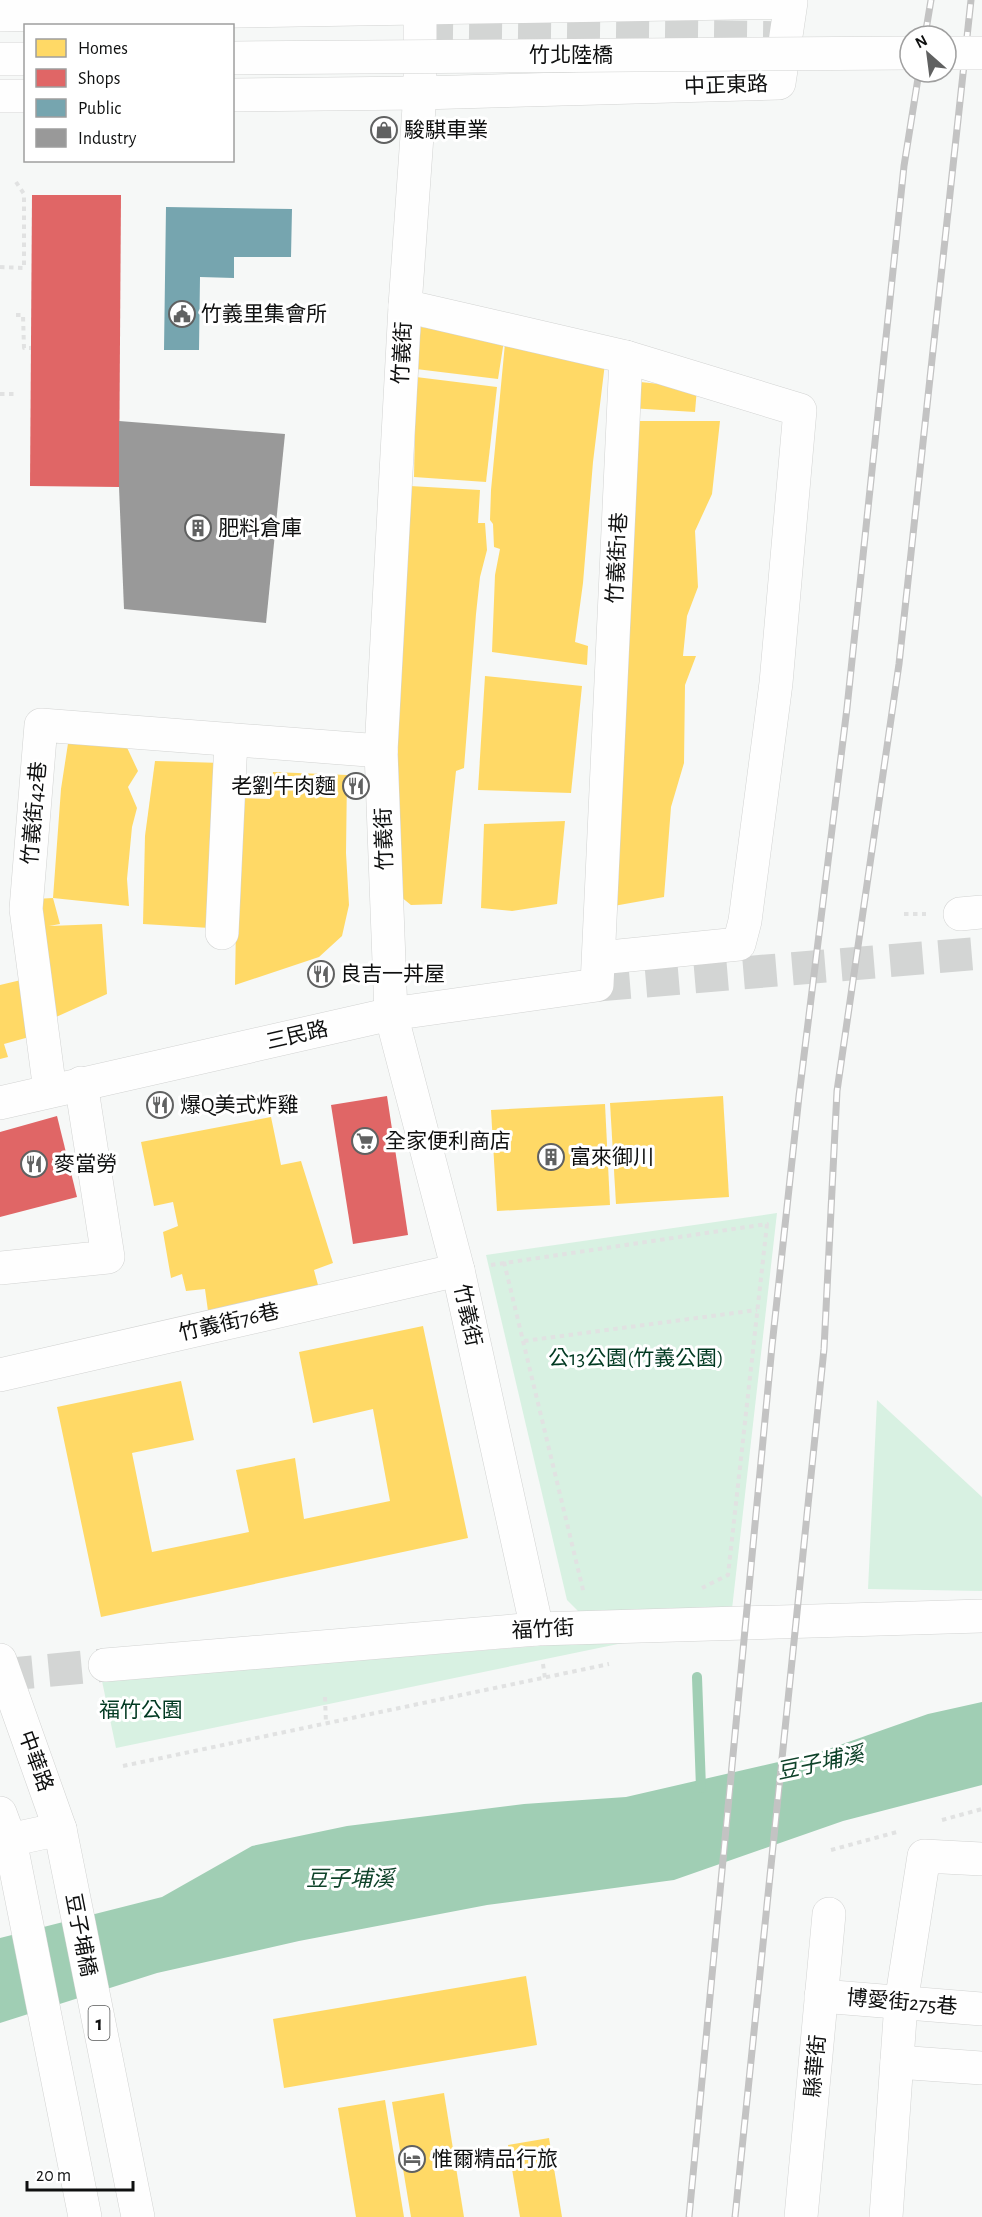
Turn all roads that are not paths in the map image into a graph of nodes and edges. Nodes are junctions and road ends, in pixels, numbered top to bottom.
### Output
1 (638, 2) edge
2 (420, 13) edge
3 (0, 15) edge
4 (59, 20) edge
5 (982, 52) edge
6 (898, 53) edge
7 (958, 53) edge
8 (234, 58) edge
9 (0, 59) edge
10 (24, 59) edge
11 (420, 93) junction
12 (234, 95) edge
13 (0, 96) edge
14 (24, 96) edge
15 (405, 306) junction
16 (626, 357) junction
17 (231, 740) junction
18 (381, 751) junction
19 (222, 933) dead end
20 (598, 972) junction
21 (391, 1014) junction
22 (65, 1087) junction
23 (0, 1103) edge
24 (0, 1268) edge
25 (458, 1270) junction
26 (0, 1374) edge
27 (982, 1616) edge
28 (537, 1629) junction
29 (0, 1660) edge
30 (105, 1665) tunnel mouth
31 (60, 1829) junction
32 (3, 1832) edge
33 (982, 1859) edge
34 (829, 1914) dead end
35 (821, 1995) junction
36 (902, 2002) junction
37 (982, 2009) edge
38 (897, 2062) junction
39 (982, 2068) edge
40 (85, 2217) edge
41 (138, 2217) edge
42 (801, 2217) edge
43 (886, 2217) edge

1 - 2 street, 中正東路
1 - 11 street, 中正東路
2 - 4 street, 中正東路
2 - 11 street, 竹義街
3 - 4 street, 中正東路
5 - 7 street, bridge
6 - 8 street, 竹北陸橋, bridge
9 - 10 street
11 - 12 street, 中正東路
11 - 15 street, 竹義街
13 - 14 street
15 - 16 street
15 - 18 street, 竹義街
16 - 20 street, 竹義街1巷
16 - 20 street, 三民路
17 - 18 street, 竹義街42巷
17 - 19 street
17 - 22 street, 竹義街42巷
18 - 21 street, 竹義街
20 - 21 street, 三民路
21 - 22 street, 三民路
21 - 25 street, 竹義街
22 - 23 street, 三民路
22 - 24 street
25 - 26 street, 竹義街76巷
25 - 28 street, 竹義街
27 - 28 street, 福竹街
28 - 30 street, 福竹街
29 - 31 street, 中華路 / 1
31 - 32 street
31 - 41 street, 豆子埔橋 / 1
32 - 40 street
33 - 36 street
34 - 35 street, 縣華街
35 - 36 street, 博愛街275巷
35 - 42 street, 縣華街
36 - 37 street, 博愛街275巷
36 - 38 street
38 - 39 street
38 - 43 street

